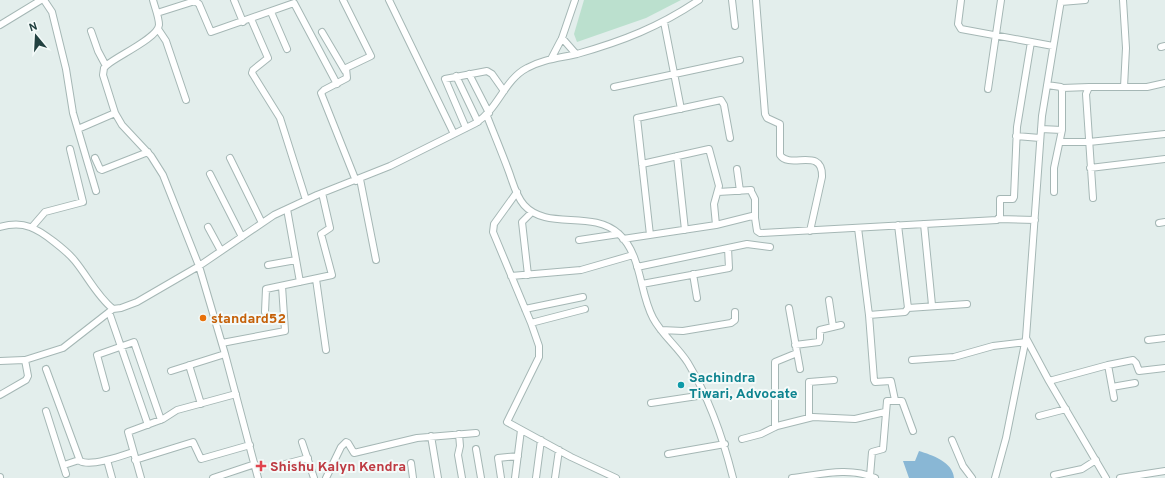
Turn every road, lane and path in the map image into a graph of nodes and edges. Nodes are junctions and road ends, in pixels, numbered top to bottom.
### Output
1 (43, 0) edge
2 (153, 0) edge
3 (234, 0) edge
4 (343, 0) edge
5 (389, 0) edge
6 (575, 0) edge
7 (699, 0) edge
8 (732, 0) edge
9 (756, 0) edge
10 (961, 0) edge
11 (1002, 0) edge
12 (1085, 0) edge
13 (1123, 0) edge
14 (1061, 1) edge
15 (294, 2) edge
16 (271, 12) junction
17 (157, 13) junction
18 (252, 19) junction
19 (243, 22) junction
20 (664, 22) junction
21 (0, 25) edge
22 (735, 26) dead end
23 (158, 29) junction
24 (91, 31) dead end
25 (322, 32) dead end
26 (997, 36) junction
27 (562, 38) junction
28 (1031, 42) junction
29 (1053, 46) junction
30 (287, 49) dead end
31 (576, 54) junction
32 (551, 59) junction
33 (740, 60) dead end
34 (106, 66) junction
35 (346, 71) junction
36 (469, 74) junction
37 (673, 74) junction
38 (456, 76) junction
39 (1165, 83) edge
40 (337, 84) junction
41 (1047, 85) junction
42 (614, 87) dead end
43 (1089, 87) junction
44 (1124, 87) junction
45 (988, 88) dead end
46 (1062, 88) junction
47 (504, 91) junction
48 (186, 100) dead end
49 (681, 109) junction
50 (115, 113) junction
51 (488, 114) junction
52 (478, 122) junction
53 (466, 128) junction
54 (78, 129) junction
55 (1041, 129) junction
56 (1062, 130) junction
57 (454, 134) junction
58 (1165, 134) edge
59 (1016, 136) junction
60 (730, 138) dead end
61 (1040, 138) junction
62 (1060, 142) junction
63 (1089, 142) junction
64 (70, 149) dead end
65 (148, 152) junction
66 (677, 156) junction
67 (95, 158) dead end
68 (230, 158) dead end
69 (1165, 159) edge
70 (642, 164) junction
71 (1090, 168) junction
72 (737, 169) dead end
73 (210, 174) dead end
74 (358, 180) junction
75 (96, 191) dead end
76 (740, 191) junction
77 (516, 192) junction
78 (718, 192) junction
79 (1054, 192) dead end
80 (322, 193) junction
81 (1093, 198) dead end
82 (306, 200) junction
83 (287, 209) junction
84 (532, 212) junction
85 (755, 218) junction
86 (998, 219) junction
87 (1035, 220) junction
88 (262, 224) junction
89 (924, 224) junction
90 (716, 225) junction
91 (898, 225) junction
92 (0, 227) edge
93 (32, 227) junction
94 (208, 227) dead end
95 (858, 228) junction
96 (684, 230) junction
97 (810, 230) junction
98 (650, 235) junction
99 (242, 237) junction
100 (622, 237) junction
101 (579, 240) dead end
102 (770, 247) dead end
103 (728, 248) junction
104 (221, 252) junction
105 (633, 255) junction
106 (296, 260) junction
107 (376, 260) dead end
108 (268, 265) dead end
109 (199, 266) junction
110 (637, 267) junction
111 (693, 274) junction
112 (528, 275) junction
113 (511, 276) junction
114 (316, 279) junction
115 (300, 282) junction
116 (642, 284) junction
117 (282, 286) junction
118 (583, 297) dead end
119 (697, 298) dead end
120 (829, 300) dead end
121 (966, 304) dead end
122 (932, 305) junction
123 (789, 308) dead end
124 (908, 308) junction
125 (525, 309) junction
126 (586, 310) dead end
127 (111, 311) junction
128 (265, 312) dead end
129 (735, 312) dead end
130 (869, 315) junction
131 (531, 323) junction
132 (841, 325) dead end
133 (833, 327) junction
134 (661, 330) junction
135 (1165, 338) edge
136 (1026, 340) junction
137 (1148, 340) dead end
138 (222, 343) junction
139 (795, 345) junction
140 (121, 346) junction
141 (326, 350) dead end
142 (797, 353) junction
143 (225, 354) junction
144 (24, 360) junction
145 (912, 360) dead end
146 (0, 361) edge
147 (189, 365) junction
148 (1108, 366) junction
149 (1165, 368) edge
150 (46, 369) dead end
151 (800, 369) dead end
152 (171, 371) dead end
153 (834, 380) dead end
154 (1049, 381) junction
155 (1135, 383) dead end
156 (1112, 387) junction
157 (106, 388) dead end
158 (236, 394) junction
159 (0, 395) edge
160 (704, 395) junction
161 (1114, 398) dead end
162 (895, 400) junction
163 (651, 403) dead end
164 (201, 404) junction
165 (1066, 409) junction
166 (46, 411) dead end
167 (885, 412) junction
168 (1039, 416) dead end
169 (810, 418) junction
170 (161, 420) junction
171 (148, 424) junction
172 (775, 427) junction
173 (521, 430) junction
174 (913, 431) dead end
175 (476, 433) dead end
176 (459, 434) junction
177 (431, 436) junction
178 (742, 439) dead end
179 (541, 440) junction
180 (952, 440) dead end
181 (302, 442) dead end
182 (725, 444) junction
183 (250, 445) junction
184 (476, 449) dead end
185 (559, 450) junction
186 (133, 452) junction
187 (668, 454) dead end
188 (518, 456) junction
189 (308, 458) junction
190 (79, 460) junction
191 (107, 460) junction
192 (135, 460) junction
193 (1096, 460) junction
194 (411, 463) dead end
195 (255, 464) junction
196 (285, 464) dead end
197 (64, 465) junction
198 (1165, 471) edge
199 (66, 474) dead end
200 (1054, 475) dead end
201 (872, 477) edge
202 (112, 478) edge
203 (140, 478) edge
204 (213, 478) edge
205 (258, 478) edge
206 (314, 478) edge
207 (326, 478) edge
208 (413, 478) edge
209 (438, 478) edge
210 (462, 478) edge
211 (481, 478) edge
212 (501, 478) edge
213 (515, 478) edge
214 (536, 478) edge
215 (555, 478) edge
216 (616, 478) edge
217 (733, 478) edge
218 (792, 478) edge
219 (972, 478) edge
220 (995, 478) edge
221 (1106, 478) edge
222 (1120, 478) edge

1 - 21 street
1 - 54 street
2 - 17 street
3 - 19 street
4 - 35 street
5 - 57 street
6 - 27 street
7 - 20 street
8 - 22 street
9 - 97 street
10 - 26 street
11 - 26 street
12 - 14 street
13 - 44 street
14 - 29 street
15 - 16 street
15 - 40 street
16 - 18 street
16 - 30 street
17 - 19 street
17 - 23 street
18 - 19 street
18 - 82 street
20 - 31 street
20 - 37 street
23 - 34 street
23 - 48 street
24 - 34 street
25 - 35 street
26 - 28 street
26 - 45 street
27 - 31 street
27 - 32 street
28 - 29 street
28 - 59 street
29 - 41 street
31 - 32 street
32 - 47 street
33 - 37 street
34 - 50 street
35 - 40 street
36 - 38 street
36 - 47 street
36 - 51 street
37 - 42 street
37 - 49 street
38 - 52 street
38 - 53 street
39 - 44 street
40 - 74 street
41 - 46 street
41 - 55 street
43 - 44 street
43 - 46 street
43 - 63 street
46 - 56 street
47 - 51 street
49 - 60 street
49 - 70 street
50 - 54 street
50 - 65 street
51 - 52 street
51 - 77 street
52 - 53 street
53 - 57 street
54 - 75 street
55 - 56 street
55 - 61 street
56 - 62 street
57 - 74 street
58 - 63 street
59 - 61 street
59 - 86 street
61 - 87 street
62 - 63 street
62 - 79 street
63 - 71 street
64 - 93 street
65 - 67 street
65 - 109 street
66 - 70 street
66 - 78 street
66 - 96 street
68 - 88 street
69 - 71 street
70 - 98 street
71 - 81 street
72 - 76 street
73 - 99 street
74 - 80 street
74 - 107 street
76 - 78 street
76 - 85 street
77 - 84 street
77 - 113 street
78 - 90 street
80 - 82 street
80 - 114 street
82 - 83 street
83 - 88 street
83 - 106 street
84 - 100 street
84 - 112 street
85 - 90 street
85 - 97 street
86 - 87 street
86 - 89 street
87 - 136 street
88 - 99 street
89 - 91 street
89 - 122 street
90 - 96 street
91 - 95 street
91 - 124 street
92 - 93 street
93 - 127 street
94 - 104 street
95 - 97 street
95 - 130 street
96 - 98 street
98 - 100 street
99 - 104 street
100 - 101 street
100 - 105 street
102 - 103 street
103 - 110 street
103 - 111 street
104 - 109 street
105 - 110 street
105 - 112 street
106 - 108 street
106 - 115 street
109 - 127 street
109 - 138 street
110 - 116 street
111 - 116 street
111 - 119 street
112 - 113 street
113 - 125 street
114 - 115 street
114 - 141 street
115 - 117 street
116 - 134 street
117 - 128 street
117 - 138 street
118 - 125 street
120 - 133 street
121 - 122 street
122 - 124 street
123 - 139 street
124 - 130 street
125 - 131 street
126 - 131 street
127 - 140 street
127 - 144 street
129 - 134 street
130 - 162 street
131 - 173 street
132 - 133 street
133 - 139 street
134 - 160 street
135 - 137 street
136 - 145 street
136 - 154 street
136 - 220 street
138 - 143 street
139 - 142 street
140 - 157 street
140 - 170 street
140 - 171 street
142 - 151 street
142 - 172 street
143 - 147 street
143 - 158 street
144 - 146 street
144 - 159 street
147 - 152 street
147 - 164 street
148 - 149 street
148 - 154 street
148 - 156 street
150 - 190 street
153 - 169 street
154 - 165 street
155 - 156 street
156 - 161 street
158 - 164 street
158 - 183 street
160 - 163 street
160 - 182 street
162 - 167 street
162 - 174 street
164 - 170 street
165 - 168 street
165 - 193 street
166 - 197 street
167 - 169 street
167 - 201 street
169 - 172 street
170 - 171 street
171 - 186 street
172 - 178 street
173 - 179 street
173 - 188 street
175 - 176 street
176 - 177 street
176 - 210 street
177 - 207 street
177 - 209 street
179 - 185 street
179 - 214 street
180 - 219 street
181 - 189 street
182 - 187 street
182 - 217 street
183 - 192 street
183 - 195 street
184 - 211 street
185 - 215 street
185 - 216 street
186 - 191 street
186 - 192 street
188 - 212 street
188 - 213 street
189 - 196 street
189 - 206 street
190 - 191 street
190 - 197 street
191 - 202 street
192 - 203 street
193 - 200 street
193 - 221 street
194 - 208 street
195 - 204 street
195 - 205 street
197 - 199 street
198 - 222 street
201 - 218 street

